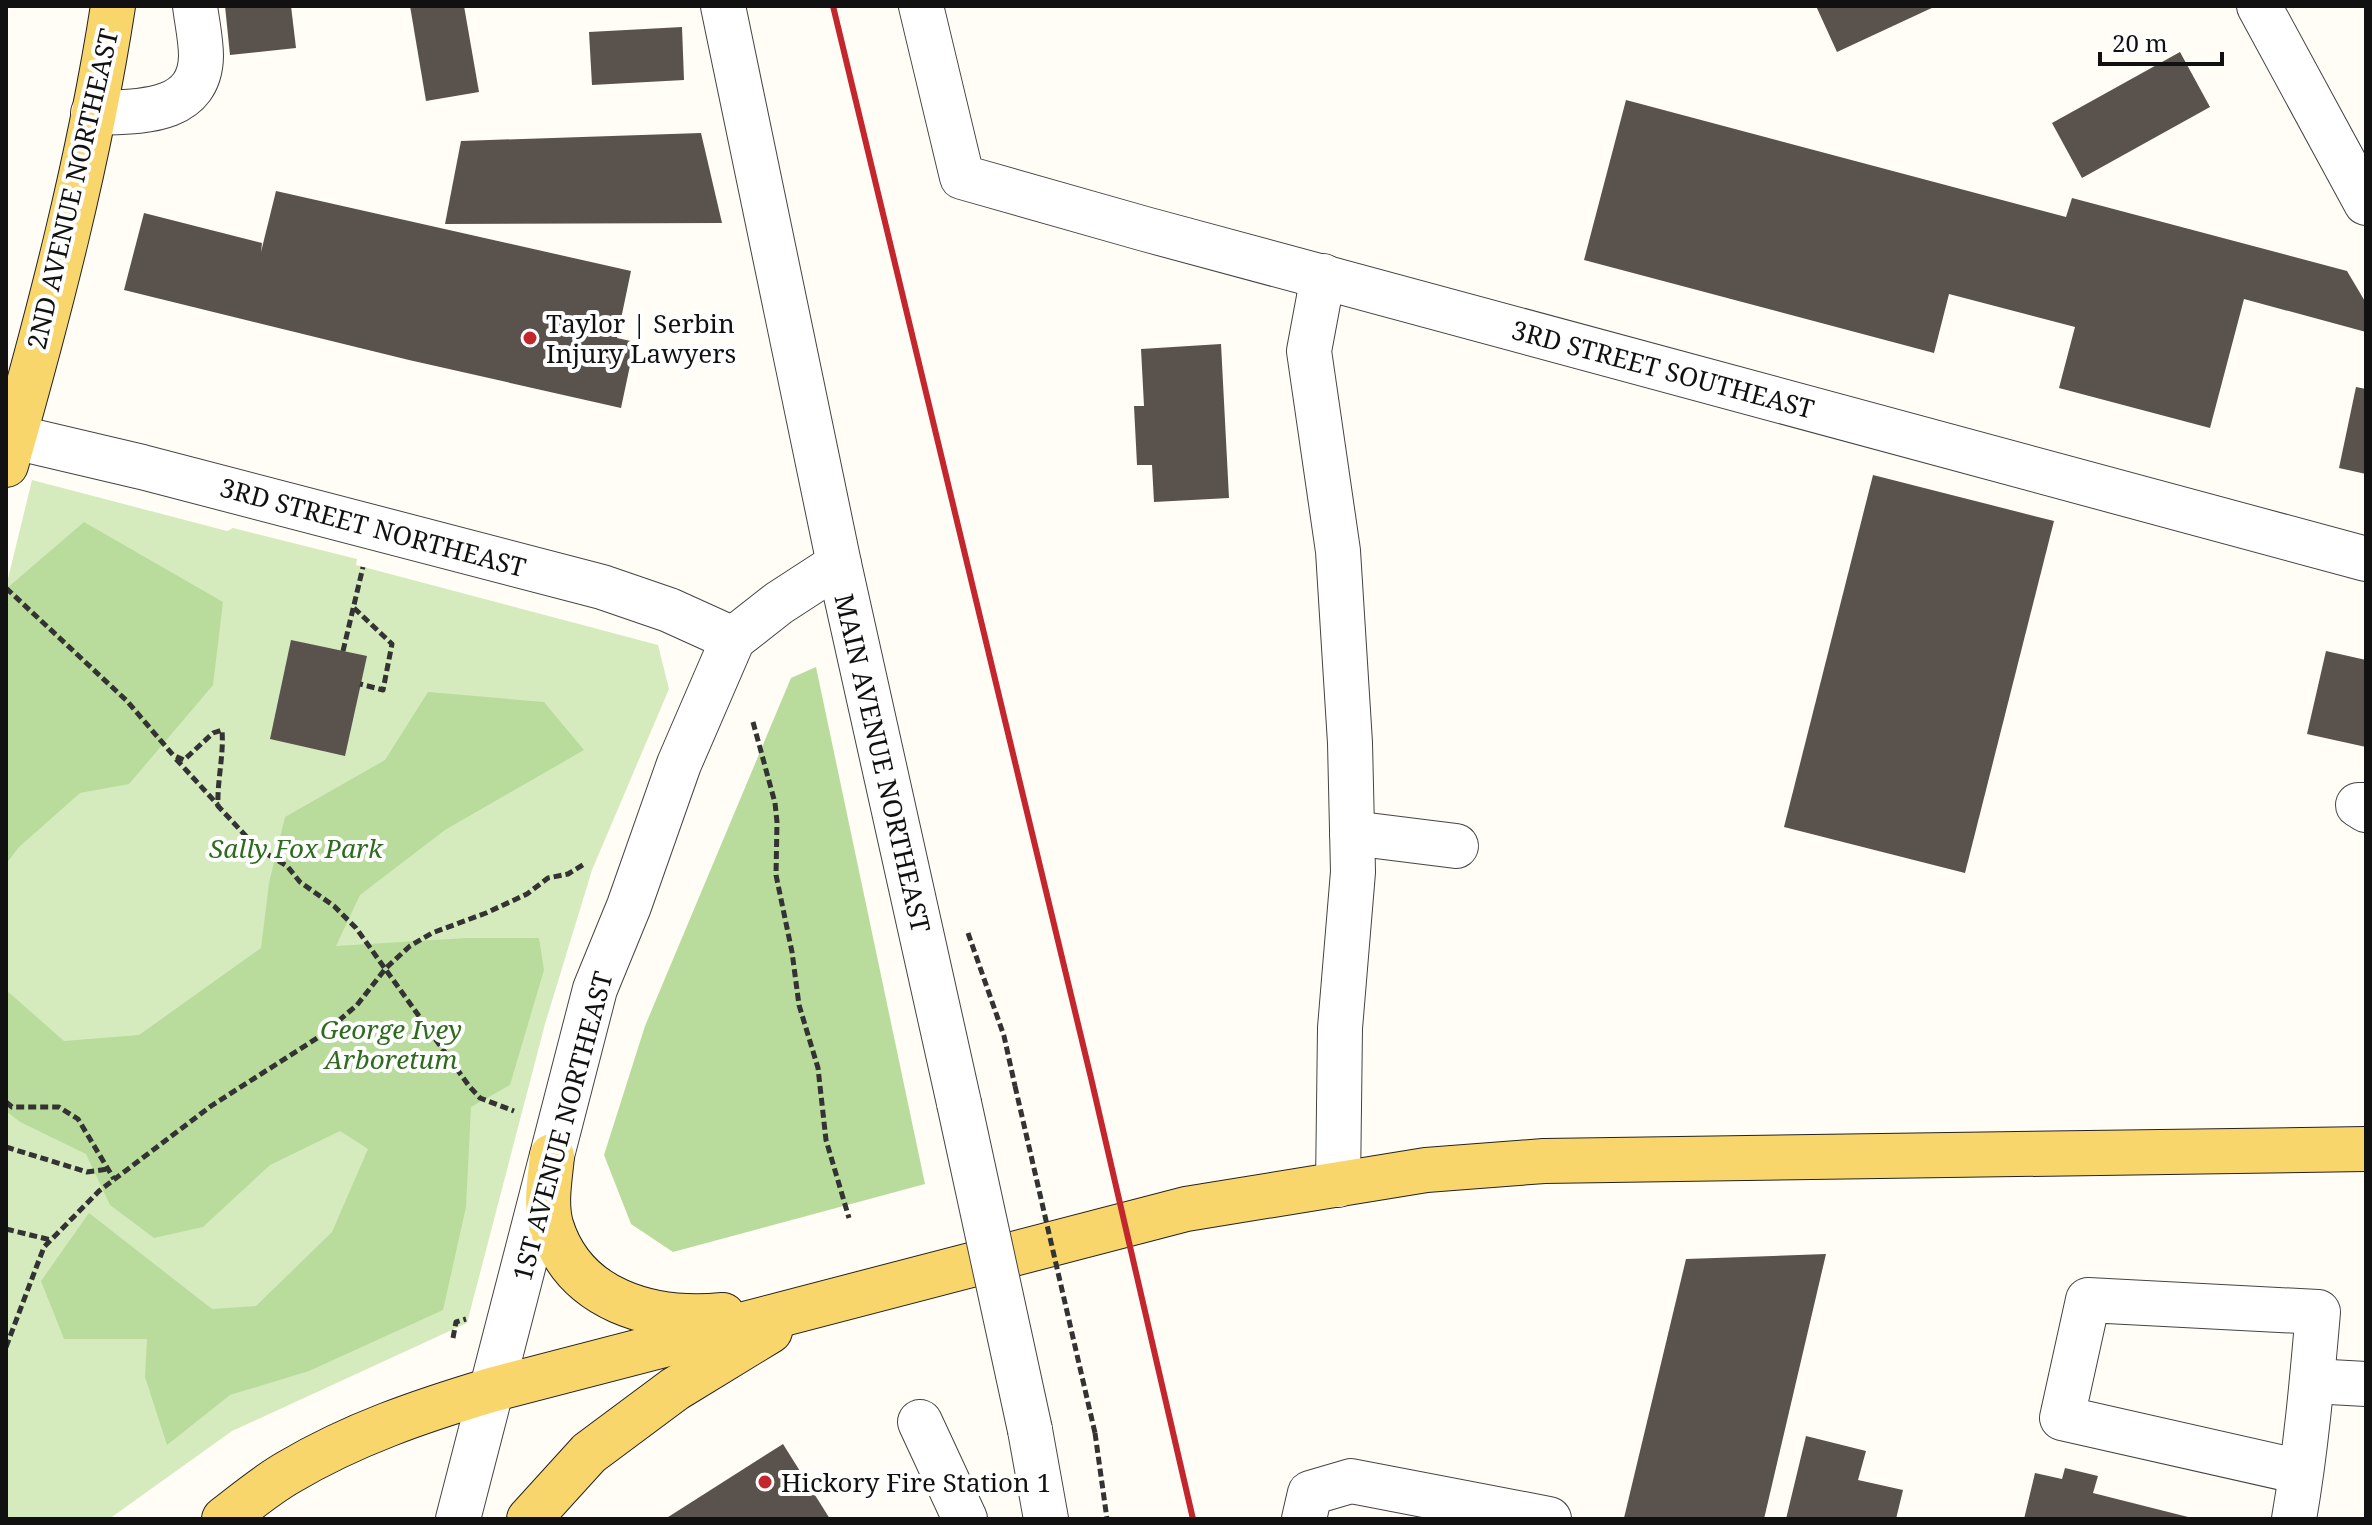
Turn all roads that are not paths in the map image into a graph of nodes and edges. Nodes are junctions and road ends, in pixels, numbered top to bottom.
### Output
1 (113, 6) edge
2 (195, 6) edge
3 (723, 6) edge
4 (921, 6) edge
5 (2259, 6) edge
6 (93, 113) junction
7 (2366, 203) edge
8 (1323, 276) junction
9 (9, 446) edge
10 (2366, 559) edge
11 (839, 564) junction
12 (733, 639) junction
13 (1352, 833) junction
14 (1456, 846) dead end
15 (2366, 1149) edge
16 (552, 1156) junction
17 (1338, 1185) junction
18 (809, 1307) junction
19 (2312, 1381) junction
20 (2366, 1384) edge
21 (491, 1390) junction
22 (920, 1422) dead end
23 (2301, 1472) junction
24 (224, 1519) edge
25 (458, 1519) edge
26 (529, 1519) edge
27 (965, 1519) edge
28 (1046, 1519) edge
29 (1304, 1519) edge
30 (1549, 1519) edge
31 (2294, 1519) edge

1 - 6 main road, 2ND AVENUE NORTHEAST
2 - 6 street
3 - 11 street, MAIN AVENUE NORTHEAST
4 - 8 street, 3RD STREET SOUTHEAST
5 - 7 street
6 - 9 main road, 2ND AVENUE NORTHEAST
8 - 10 street, 3RD STREET SOUTHEAST
8 - 13 street
9 - 12 street, 3RD STREET NORTHEAST
11 - 12 street, 1ST AVENUE NORTHEAST
11 - 28 street, MAIN AVENUE NORTHEAST, bridge
12 - 16 street, 1ST AVENUE NORTHEAST
13 - 14 street
13 - 17 street
15 - 17 main road
16 - 18 main road
16 - 21 street, 1ST AVENUE NORTHEAST
17 - 18 main road
18 - 21 main road
18 - 26 main road
19 - 20 street
19 - 23 street
19 - 23 street
21 - 24 main road
21 - 25 street, 1ST AVENUE NORTHEAST
22 - 27 street
23 - 31 street
29 - 30 street

